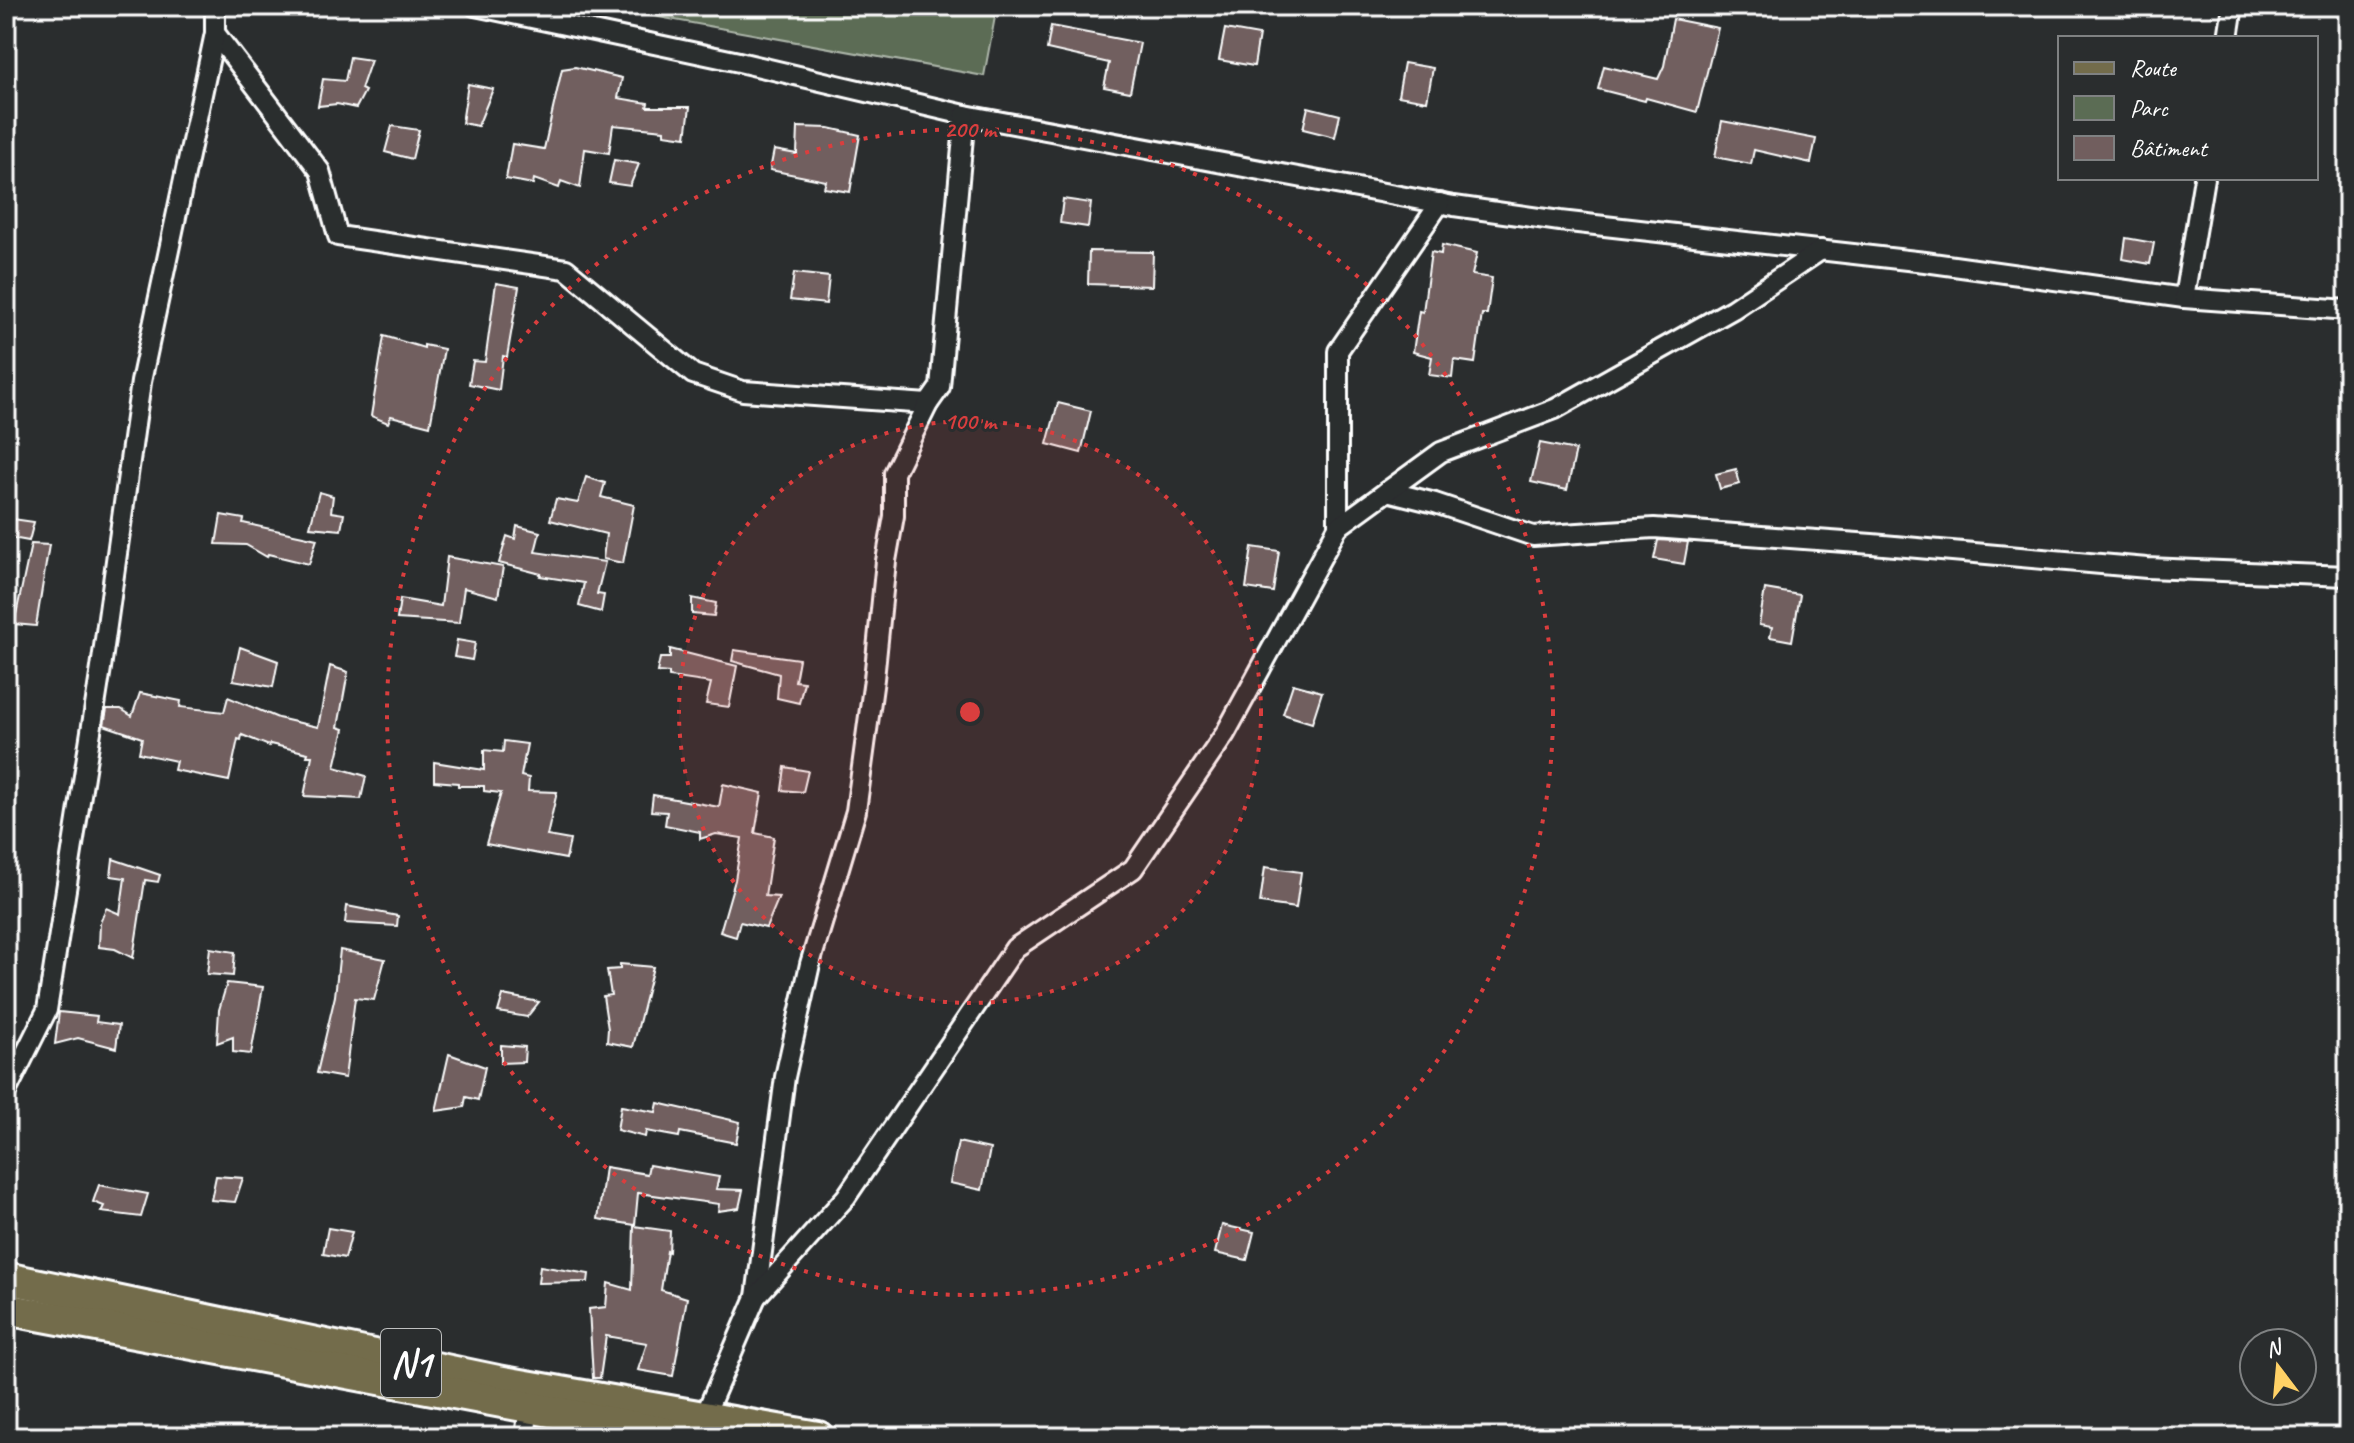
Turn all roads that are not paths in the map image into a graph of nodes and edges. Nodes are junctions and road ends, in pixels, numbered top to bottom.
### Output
1 (215, 6) edge
2 (475, 6) edge
3 (2233, 6) edge
4 (215, 33) junction
5 (2228, 36) edge
6 (965, 115) junction
7 (2204, 180) edge
8 (1440, 203) junction
9 (1821, 250) junction
10 (2184, 298) junction
11 (2348, 310) edge
12 (928, 404) junction
13 (1387, 491) junction
14 (1338, 527) junction
15 (2348, 576) edge
16 (6, 1092) edge
17 (6, 1278) edge
18 (756, 1297) junction
19 (6, 1309) edge
20 (212, 1334) junction
21 (529, 1407) junction
22 (697, 1426) edge
23 (525, 1437) edge
24 (818, 1437) edge

1 - 4 street
2 - 6 street
3 - 5 street
4 - 12 street
4 - 16 street
6 - 8 street
6 - 12 street
7 - 10 street
8 - 9 street
8 - 14 street
9 - 10 street
9 - 13 street
10 - 11 street
12 - 18 street
13 - 14 street
13 - 15 street
14 - 18 street
17 - 20 main road, N1
18 - 22 street
19 - 20 main road, N1
20 - 21 main road, N1
20 - 22 main road, N1
21 - 22 main road, N1
21 - 23 street
22 - 24 main road, N1

